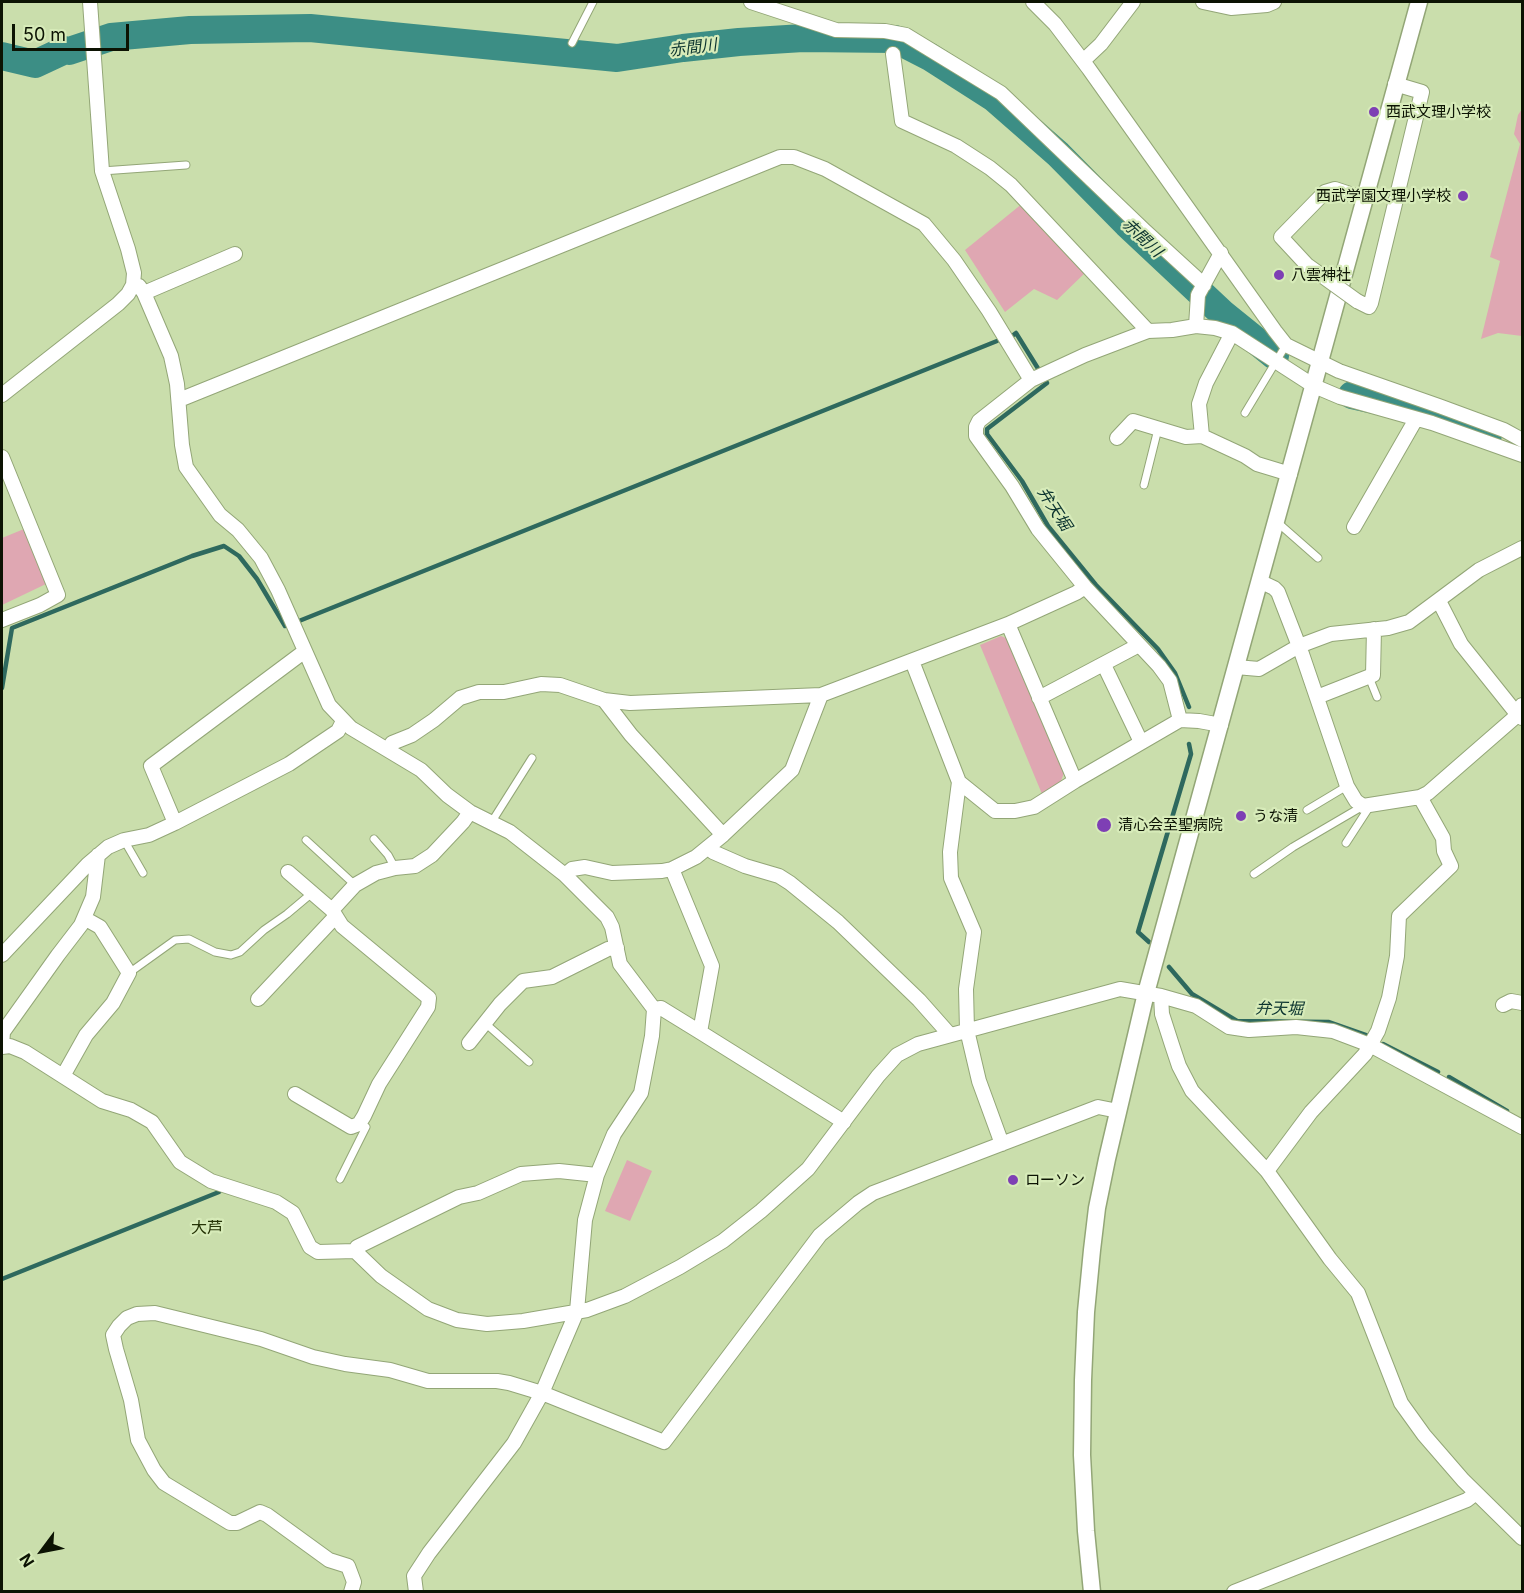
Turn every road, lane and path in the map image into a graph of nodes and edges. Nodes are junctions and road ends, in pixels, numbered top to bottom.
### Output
1 (90, 2) edge
2 (593, 2) edge
3 (751, 2) edge
4 (1033, 2) edge
5 (1133, 2) edge
6 (1203, 2) edge
7 (1274, 2) edge
8 (1419, 2) edge
9 (572, 43) dead end
10 (892, 54) dead end
11 (1083, 61) junction
12 (1395, 84) junction
13 (186, 165) dead end
14 (102, 171) junction
15 (1365, 199) junction
16 (1221, 253) junction
17 (235, 254) dead end
18 (139, 289) junction
19 (1201, 290) junction
20 (1196, 326) junction
21 (1148, 331) junction
22 (1232, 333) junction
23 (1286, 345) junction
24 (1319, 361) junction
25 (1276, 362) junction
26 (1039, 376) junction
27 (1314, 386) junction
28 (2, 395) edge
29 (179, 400) junction
30 (1439, 406) junction
31 (1245, 413) dead end
32 (1416, 419) junction
33 (1432, 423) junction
34 (1158, 429) junction
35 (1202, 436) junction
36 (1118, 438) dead end
37 (1522, 440) edge
38 (1522, 455) edge
39 (2, 458) edge
40 (1290, 474) junction
41 (1144, 485) dead end
42 (1276, 521) junction
43 (1354, 527) dead end
44 (1522, 548) edge
45 (1318, 558) dead end
46 (1259, 581) junction
47 (1085, 587) junction
48 (1439, 601) junction
49 (2, 620) edge
50 (1008, 624) junction
51 (1374, 629) junction
52 (1139, 645) junction
53 (1299, 646) junction
54 (305, 651) junction
55 (912, 661) junction
56 (1104, 665) junction
57 (1236, 667) junction
58 (1369, 677) junction
59 (821, 695) junction
60 (1317, 697) junction
61 (1377, 697) dead end
62 (1039, 698) junction
63 (604, 700) junction
64 (1521, 712) edge
65 (1180, 720) junction
66 (343, 721) junction
67 (1221, 725) junction
68 (1142, 742) junction
69 (388, 750) junction
70 (532, 758) dead end
71 (1075, 781) junction
72 (959, 782) junction
73 (1347, 786) junction
74 (1420, 797) junction
75 (1366, 806) junction
76 (1307, 810) dead end
77 (470, 812) junction
78 (175, 823) junction
79 (491, 823) junction
80 (723, 835) junction
81 (374, 839) dead end
82 (123, 840) junction
83 (306, 840) dead end
84 (1346, 843) dead end
85 (709, 847) junction
86 (98, 855) junction
87 (395, 868) junction
88 (672, 869) junction
89 (288, 872) dead end
90 (143, 873) dead end
91 (1254, 874) dead end
92 (566, 875) junction
93 (355, 885) junction
94 (312, 892) junction
95 (333, 914) junction
96 (84, 918) junction
97 (617, 948) junction
98 (2, 955) edge
99 (129, 973) junction
100 (1154, 995) junction
101 (258, 999) dead end
102 (1522, 1003) edge
103 (1503, 1005) dead end
104 (654, 1009) junction
105 (485, 1023) junction
106 (967, 1030) junction
107 (700, 1032) junction
108 (950, 1035) junction
109 (469, 1043) dead end
110 (1370, 1046) junction
111 (2, 1047) edge
112 (529, 1062) dead end
113 (63, 1076) junction
114 (295, 1094) dead end
115 (1118, 1111) junction
116 (844, 1122) junction
117 (359, 1124) junction
118 (1522, 1127) edge
119 (1002, 1144) junction
120 (1267, 1171) junction
121 (597, 1175) junction
122 (340, 1179) dead end
123 (355, 1251) junction
124 (577, 1311) junction
125 (542, 1393) junction
126 (1476, 1493) junction
127 (1522, 1538) edge
128 (351, 1592) edge
129 (416, 1592) edge
130 (1092, 1592) edge
131 (1234, 1592) edge

1 - 14 street
2 - 9 lane
3 - 19 street
4 - 11 street
5 - 11 street
6 - 7 street
8 - 12 street
10 - 21 street
11 - 16 street
12 - 15 street
12 - 15 street, bridge
13 - 14 lane
14 - 18 street
15 - 24 street
16 - 19 street
16 - 23 street
17 - 18 street
18 - 28 street
18 - 29 street
19 - 20 street
20 - 21 street
20 - 22 street
21 - 26 street
22 - 25 street
22 - 35 street
23 - 24 street
23 - 25 lane
24 - 27 street
24 - 30 street
25 - 27 street
25 - 31 lane
26 - 29 street
26 - 47 street
27 - 32 street
27 - 40 street
29 - 54 street
30 - 33 street
30 - 37 street
32 - 33 street
32 - 43 street
33 - 38 street
34 - 35 street
34 - 36 street
34 - 41 lane
35 - 40 street
39 - 49 street
40 - 42 street
42 - 45 lane
42 - 46 street
44 - 48 street
46 - 53 street
46 - 57 street
47 - 50 street
47 - 52 street
48 - 51 street
48 - 64 street
50 - 55 street
50 - 62 street
51 - 53 street
51 - 58 street
52 - 56 street
52 - 65 street
53 - 57 street
53 - 60 street
54 - 66 street
54 - 78 street
55 - 59 street
55 - 72 street
56 - 62 street
56 - 68 street
57 - 67 street
58 - 60 street
58 - 61 lane
59 - 63 street
59 - 80 street
60 - 73 street
62 - 71 street
63 - 69 street
63 - 80 street
64 - 74 street
65 - 67 street
65 - 68 street
66 - 69 street
66 - 78 street
67 - 100 street
68 - 71 street
69 - 77 street
70 - 79 lane
71 - 72 street
72 - 106 street
73 - 75 street
73 - 76 lane
74 - 75 street
74 - 110 street
75 - 84 lane
75 - 91 lane
77 - 79 street
77 - 87 street
78 - 82 street
79 - 92 street
80 - 85 street
81 - 87 lane
82 - 86 street
82 - 90 lane
83 - 93 lane
85 - 88 street
85 - 108 street
86 - 96 street
86 - 98 street
87 - 93 street
88 - 92 street
88 - 107 street
89 - 94 street
92 - 97 street
93 - 95 street
94 - 95 street
94 - 99 lane
95 - 101 street
95 - 117 street
96 - 99 street
96 - 111 street
97 - 104 street
97 - 105 street
99 - 113 street
100 - 106 street
100 - 110 street
100 - 115 street
100 - 120 street
102 - 103 street
104 - 107 street
104 - 121 street
105 - 109 street
105 - 112 lane
106 - 108 street
106 - 119 street
107 - 116 street
108 - 116 street
110 - 118 street
110 - 120 street
111 - 113 street
113 - 123 street
114 - 117 street
115 - 119 street
115 - 130 street
116 - 124 street
117 - 122 lane
119 - 125 street
120 - 126 street
121 - 123 street
121 - 124 street
123 - 124 street
124 - 125 street
125 - 128 street
125 - 129 street
126 - 127 street
126 - 131 street

